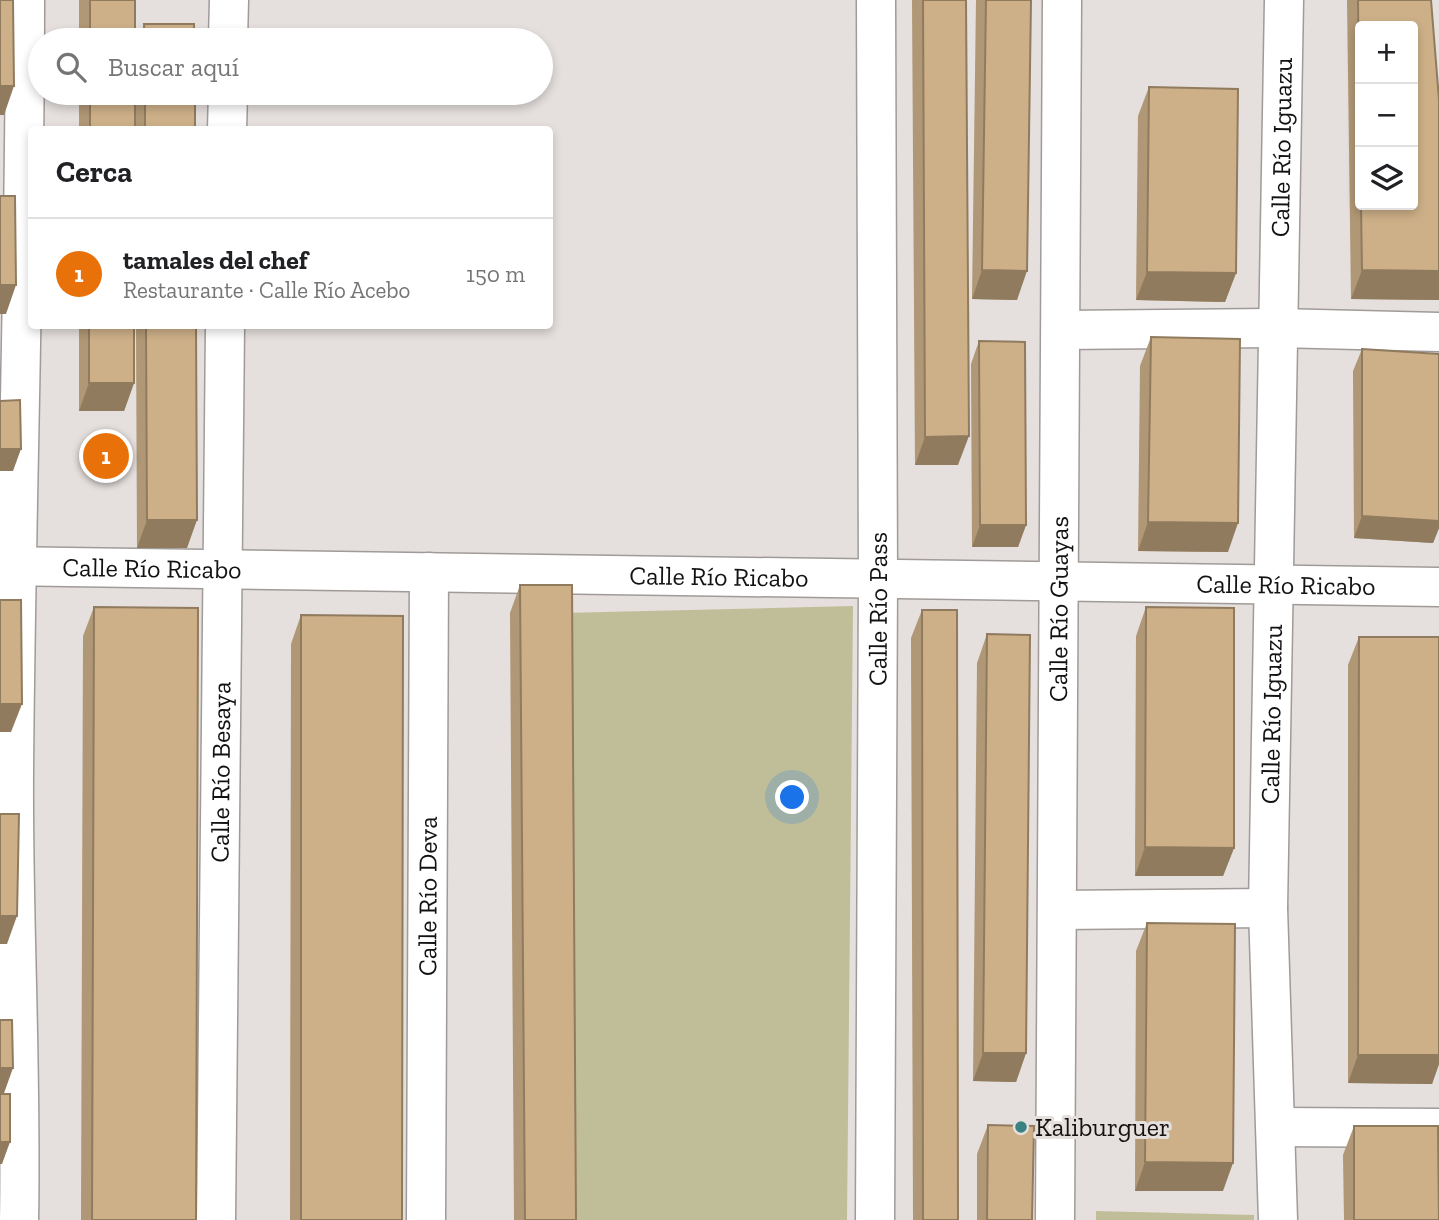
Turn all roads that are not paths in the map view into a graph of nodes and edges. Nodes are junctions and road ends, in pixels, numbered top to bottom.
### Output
1 (25, 0) edge
2 (229, 0) edge
3 (876, 0) edge
4 (1062, 0) edge
5 (1284, 0) edge
6 (228, 28) edge
7 (228, 105) edge
8 (227, 126) edge
9 (13, 172) edge
10 (1277, 328) junction
11 (225, 329) edge
12 (1061, 330) junction
13 (1439, 332) edge
14 (9, 364) edge
15 (8, 566) edge
16 (223, 569) junction
17 (429, 572) junction
18 (878, 579) junction
19 (1061, 581) junction
20 (1271, 584) junction
21 (1439, 587) edge
22 (7, 776) edge
23 (1268, 908) junction
24 (1058, 910) junction
25 (8, 989) edge
26 (1276, 1127) junction
27 (1439, 1128) edge
28 (13, 1196) edge
29 (216, 1220) edge
30 (426, 1220) edge
31 (875, 1220) edge
32 (1055, 1220) edge
33 (1278, 1220) edge

1 - 9 street
2 - 6 street
3 - 18 street, Calle Río Pass
4 - 12 street, Calle Río Guayas
5 - 10 street, Calle Río Iguazu
7 - 8 street
9 - 14 street
10 - 12 street
10 - 13 street
10 - 20 street, Calle Río Iguazu
11 - 16 street, Calle Río Besaya
12 - 19 street, Calle Río Guayas
14 - 15 street
15 - 16 street, Calle Río Ricabo
15 - 22 street
16 - 17 street, Calle Río Ricabo
16 - 29 street, Calle Río Besaya
17 - 18 street, Calle Río Ricabo
17 - 30 street, Calle Río Deva
18 - 19 street, Calle Río Ricabo
18 - 31 street, Calle Río Pass
19 - 20 street, Calle Río Ricabo
19 - 24 street, Calle Río Guayas
20 - 21 street, Calle Río Ricabo
20 - 23 street, Calle Río Iguazu
22 - 25 street
23 - 24 street
23 - 26 street, Calle Río Iguazu
24 - 32 street, Calle Río Guayas
25 - 28 street
26 - 27 street
26 - 33 street, Calle Río Iguazu

